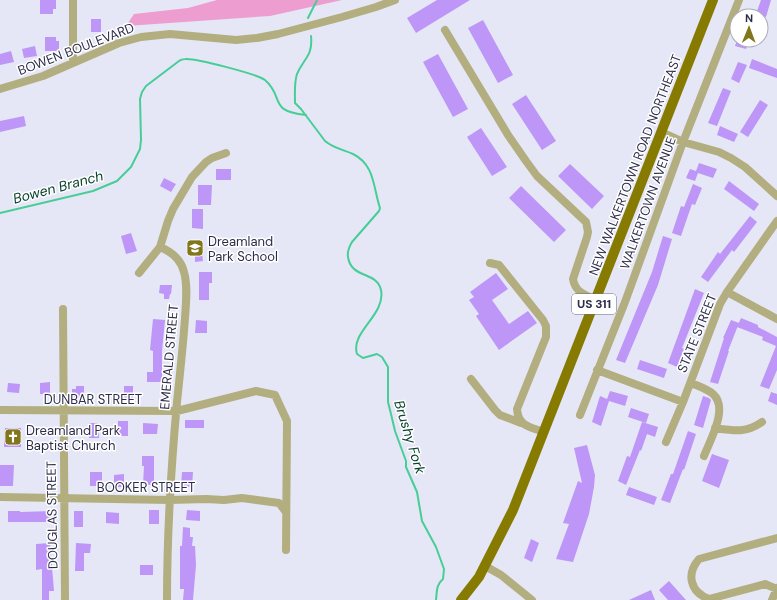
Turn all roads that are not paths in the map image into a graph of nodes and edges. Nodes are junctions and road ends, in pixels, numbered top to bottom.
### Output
1 (73, 0) edge
2 (395, 0) edge
3 (713, 0) edge
4 (738, 0) edge
5 (445, 30) dead end
6 (73, 63) junction
7 (0, 89) edge
8 (661, 132) junction
9 (683, 142) junction
10 (226, 153) dead end
11 (777, 196) edge
12 (777, 221) edge
13 (160, 247) junction
14 (490, 263) dead end
15 (139, 273) dead end
16 (727, 292) junction
17 (596, 300) junction
18 (63, 309) dead end
19 (777, 319) edge
20 (597, 370) junction
21 (471, 379) dead end
22 (691, 383) junction
23 (683, 402) junction
24 (0, 410) edge
25 (177, 410) junction
26 (64, 411) junction
27 (580, 415) dead end
28 (762, 422) dead end
29 (521, 423) junction
30 (715, 428) junction
31 (544, 432) junction
32 (666, 442) dead end
33 (704, 456) dead end
34 (0, 497) edge
35 (64, 498) junction
36 (170, 500) junction
37 (286, 512) junction
38 (777, 538) edge
39 (286, 550) dead end
40 (485, 566) junction
41 (777, 588) edge
42 (65, 600) edge
43 (167, 600) edge
44 (462, 600) edge
45 (532, 600) edge
46 (772, 600) edge

1 - 6 street
2 - 6 street, BOWEN BOULEVARD
3 - 8 main road, NEW WALKERTOWN ROAD NORTHEAST / US 311
4 - 9 street, WALKERTOWN AVENUE
5 - 17 street
6 - 7 street, BOWEN BOULEVARD
8 - 9 street
8 - 17 main road, NEW WALKERTOWN ROAD NORTHEAST / US 311
9 - 11 street
9 - 20 street, WALKERTOWN AVENUE
10 - 13 street
12 - 16 street, STATE STREET
13 - 15 street
13 - 25 street, EMERALD STREET
14 - 29 street
16 - 19 street
16 - 22 street, STATE STREET
17 - 31 main road, NEW WALKERTOWN ROAD NORTHEAST / US 311
18 - 26 street, DOUGLAS STREET
20 - 23 street
20 - 27 street, WALKERTOWN AVENUE
21 - 29 street
22 - 23 street, STATE STREET
22 - 30 street
23 - 32 street, STATE STREET
24 - 26 street, DUNBAR STREET
25 - 26 street, DUNBAR STREET
25 - 36 street, EMERALD STREET
25 - 37 street, DUNBAR STREET
26 - 35 street, DOUGLAS STREET
28 - 30 street
29 - 31 street
30 - 33 street
31 - 40 main road, NEW WALKERTOWN ROAD NORTHEAST / US 311
34 - 35 street, BOOKER STREET
35 - 36 street, BOOKER STREET
35 - 42 street, DOUGLAS STREET
36 - 37 street, BOOKER STREET
36 - 43 street, EMERALD STREET
37 - 39 street
38 - 41 street
40 - 44 main road, NEW WALKERTOWN ROAD NORTHEAST / US 311
40 - 45 street
41 - 46 street

